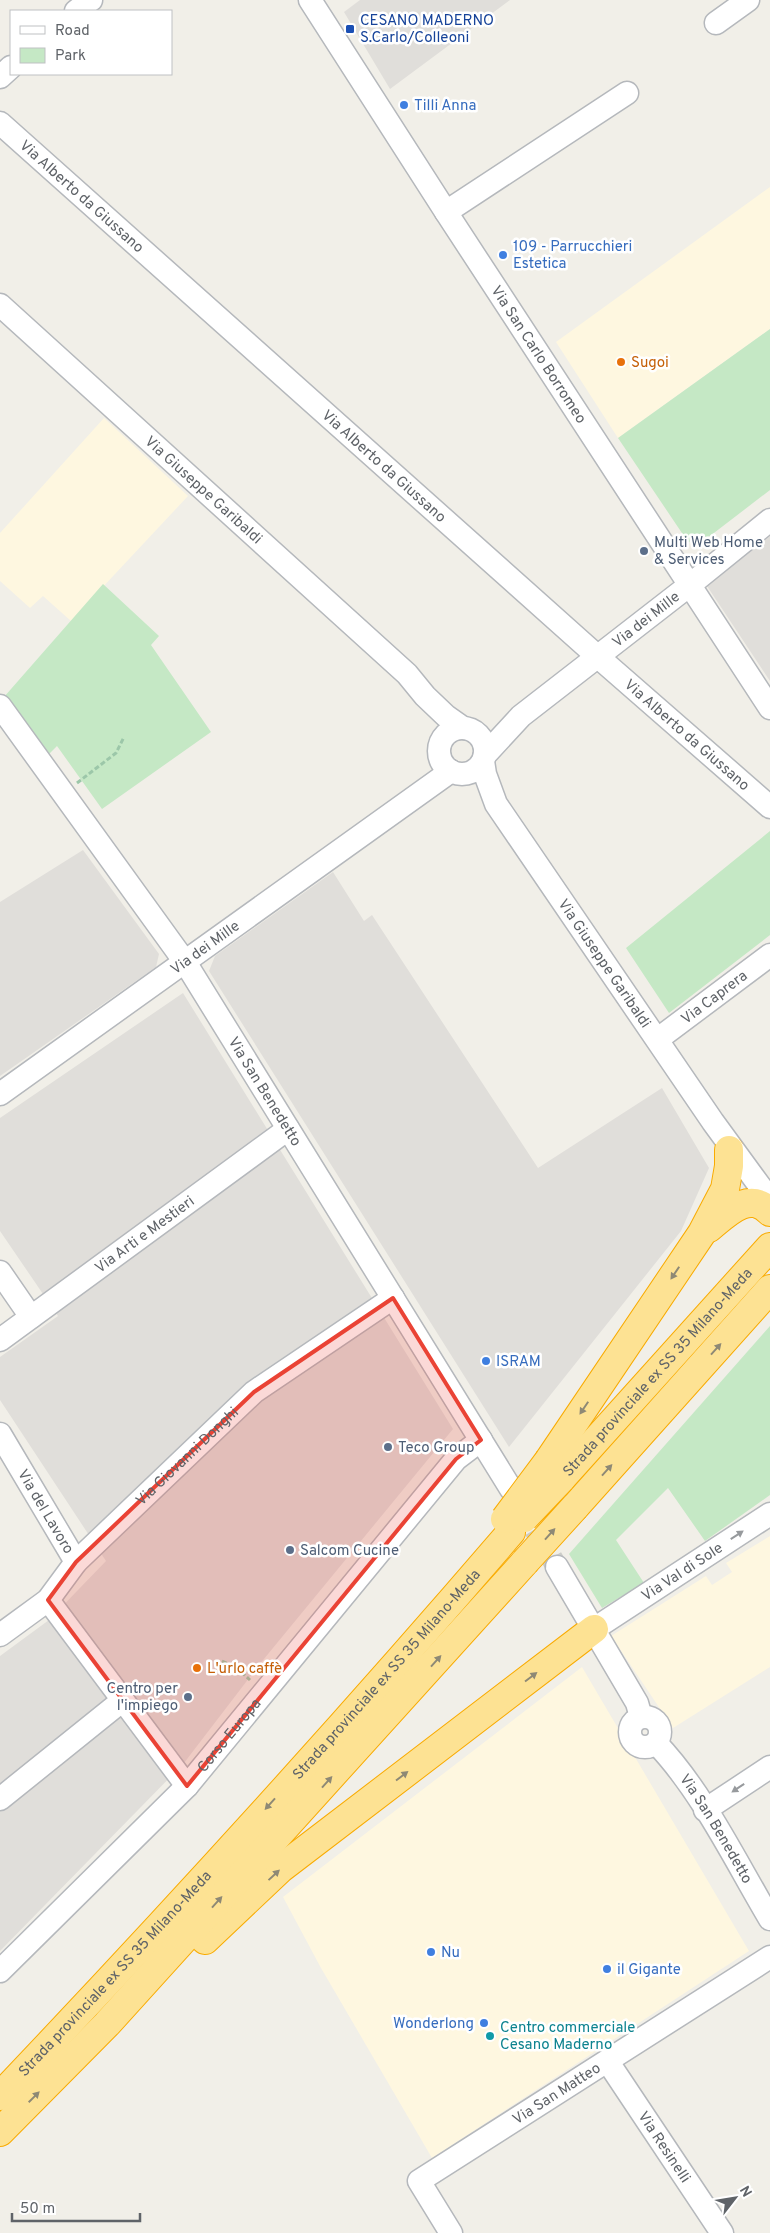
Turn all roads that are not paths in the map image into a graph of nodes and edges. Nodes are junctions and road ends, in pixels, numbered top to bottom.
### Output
1 (91, 0) edge
2 (310, 0) edge
3 (748, 0) edge
4 (77, 10) edge
5 (716, 23) dead end
6 (10, 68) edge
7 (0, 77) edge
8 (627, 93) dead end
9 (0, 123) edge
10 (446, 212) junction
11 (2, 310) edge
12 (770, 520) edge
13 (691, 584) junction
14 (597, 656) junction
15 (407, 674) junction
16 (0, 706) edge
17 (770, 708) edge
18 (521, 716) junction
19 (470, 731) junction
20 (484, 758) junction
21 (447, 761) junction
22 (496, 804) junction
23 (770, 807) edge
24 (770, 954) edge
25 (185, 962) junction
26 (658, 1039) junction
27 (0, 1094) edge
28 (713, 1122) junction
29 (288, 1129) junction
30 (729, 1150) junction
31 (767, 1209) edge
32 (702, 1233) junction
33 (768, 1250) edge
34 (0, 1272) edge
35 (770, 1289) edge
36 (393, 1298) junction
37 (31, 1317) junction
38 (0, 1340) edge
39 (0, 1434) edge
40 (481, 1440) junction
41 (555, 1470) junction
42 (511, 1490) tunnel mouth
43 (770, 1514) edge
44 (76, 1562) junction
45 (557, 1567) tunnel mouth
46 (48, 1600) junction
47 (594, 1629) junction
48 (0, 1635) edge
49 (123, 1700) junction
50 (770, 1767) edge
51 (186, 1786) junction
52 (0, 1799) edge
53 (705, 1810) junction
54 (770, 1919) edge
55 (770, 1957) edge
56 (0, 1971) edge
57 (107, 2024) junction
58 (608, 2062) junction
59 (0, 2096) edge
60 (0, 2132) edge
61 (451, 2233) edge
62 (722, 2233) edge

1 - 4 street
2 - 10 street, Via San Carlo Borromeo
3 - 5 street
6 - 7 street
8 - 10 street
9 - 14 street, Via Alberto da Giussano
10 - 13 street, Via San Carlo Borromeo
11 - 15 street, Via Giuseppe Garibaldi
12 - 13 street, Via dei Mille
13 - 14 street, Via dei Mille
13 - 17 street, Via San Carlo Borromeo
14 - 18 street, Via dei Mille
14 - 23 street, Via Alberto da Giussano
15 - 19 street, Via Giuseppe Garibaldi
15 - 21 street, Via Giuseppe Garibaldi
16 - 25 street, Via San Benedetto
18 - 19 street, Via dei Mille
18 - 20 street, Via dei Mille
19 - 20 street
19 - 21 street
20 - 21 street
20 - 22 street, Via Giuseppe Garibaldi
21 - 22 street, Via Giuseppe Garibaldi
21 - 25 street, Via dei Mille
22 - 26 street, Via Giuseppe Garibaldi
24 - 26 street, Via Caprera
25 - 27 street, Via dei Mille
25 - 29 street, Via San Benedetto
26 - 28 street, Via Giuseppe Garibaldi
28 - 30 street, Via Giuseppe Garibaldi
28 - 31 street, Via Giuseppe Garibaldi
29 - 36 street, Via San Benedetto
29 - 37 street, Via Arti e Mestieri
30 - 31 street, Via Giuseppe Garibaldi
30 - 32 highway
31 - 32 highway
32 -> 41 highway
33 - 41 highway, Strada provinciale ex SS 35 Milano-Meda
34 - 37 street
57 -> 35 highway, Strada provinciale ex SS 35 Milano-Meda, bridge
36 - 40 street, Via San Benedetto
36 - 44 street, Via Giovanni Donghi
37 - 38 street, Via Arti e Mestieri
39 - 44 street, Via del Lavoro
40 - 42 street, Via San Benedetto
40 - 51 street, Corso Europa
41 -> 59 highway, Strada provinciale ex SS 35 Milano-Meda, bridge
47 -> 43 street, Via Val di Sole
44 - 46 street, Via Giovanni Donghi
45 - 47 street, Via San Benedetto
46 - 48 street, Via Giovanni Donghi
46 - 49 street
47 - 53 street, Via San Benedetto
57 -> 47 highway
49 - 51 street
49 - 52 street
50 -> 53 street
51 - 56 street, Corso Europa
53 - 54 street, Via San Benedetto
55 - 58 street, Via San Matteo
60 -> 57 highway, Strada provinciale ex SS 35 Milano-Meda
58 - 61 street, Via San Matteo
58 - 62 street, Via Resinelli

